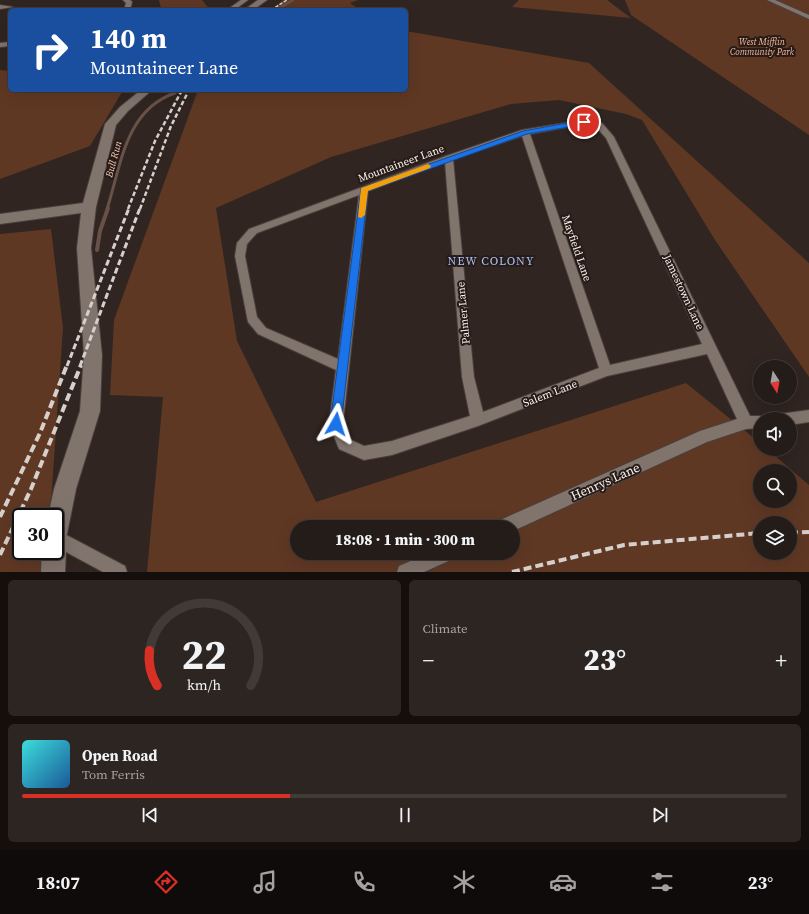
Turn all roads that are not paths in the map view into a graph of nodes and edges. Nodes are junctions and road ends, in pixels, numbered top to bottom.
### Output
1 (244, 0) edge
2 (263, 0) edge
3 (770, 0) edge
4 (0, 7) edge
5 (10, 7) dead end
6 (235, 8) edge
7 (251, 8) edge
8 (809, 17) edge
9 (145, 92) edge
10 (598, 125) joint
11 (525, 132) junction
12 (449, 158) junction
13 (364, 190) junction
14 (89, 207) junction
15 (0, 219) edge
16 (710, 348) junction
17 (342, 366) junction
18 (606, 371) junction
19 (809, 416) edge
20 (797, 417) edge
21 (478, 420) junction
22 (753, 422) edge
23 (746, 423) junction
24 (61, 508) edge
25 (519, 520) edge
26 (64, 542) edge
27 (54, 560) edge
28 (432, 560) edge
29 (54, 572) edge
30 (119, 572) edge
31 (405, 572) edge

1 - 6 street
2 - 7 street
3 - 8 street
4 - 5 street
9 - 14 street
10 - 11 street, Mountaineer Lane
10 - 16 street, Jamestown Lane
11 - 12 street, Mountaineer Lane
11 - 18 street, Mayfield Lane
12 - 13 street, Mountaineer Lane
12 - 21 street, Palmer Lane
13 - 17 street, Salem Lane
13 - 17 street, Mountaineer Lane
14 - 15 street
14 - 24 street
16 - 18 street, Salem Lane
16 - 23 street, Jamestown Lane
17 - 21 street, Salem Lane
18 - 21 street, Salem Lane
19 - 20 street
22 - 23 street
23 - 25 street, Henrys Lane
26 - 30 street
27 - 29 street
28 - 31 street

